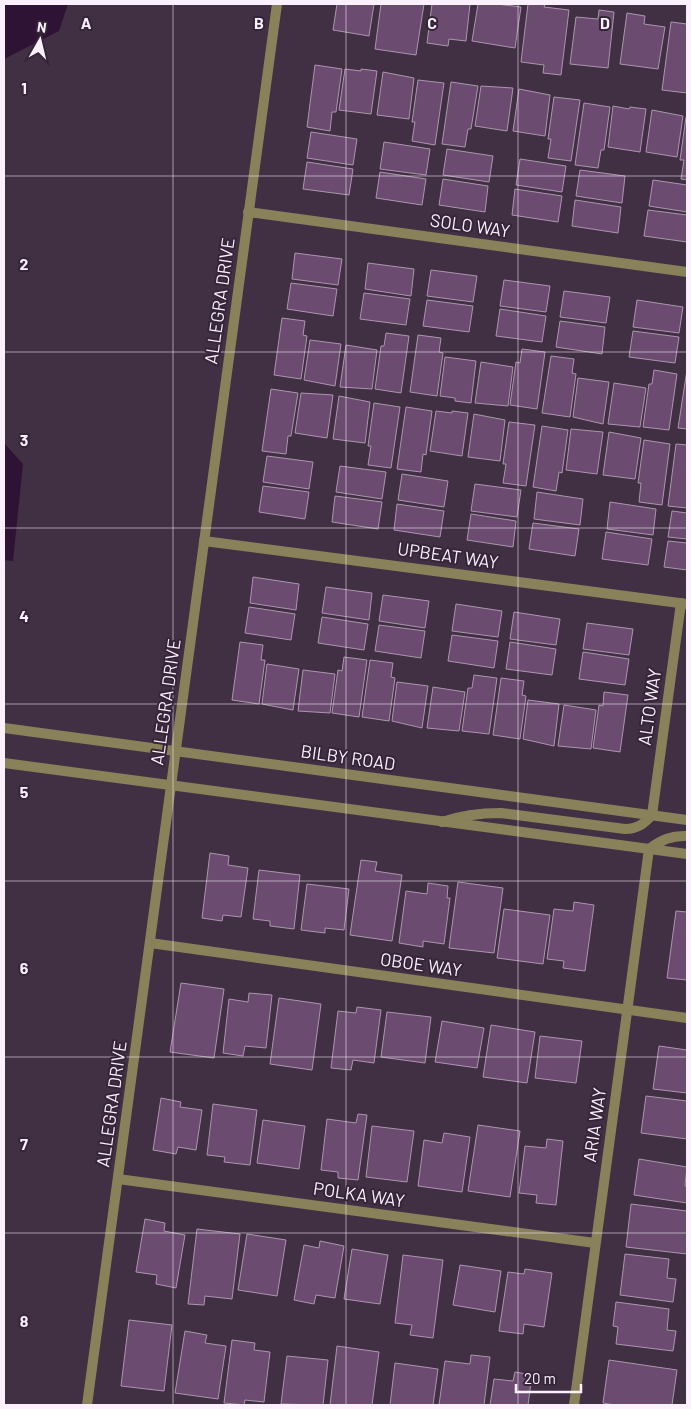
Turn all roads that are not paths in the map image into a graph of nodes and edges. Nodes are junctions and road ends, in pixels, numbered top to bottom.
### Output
1 (277, 4) edge
2 (248, 212) junction
3 (687, 272) edge
4 (204, 541) junction
5 (684, 603) edge
6 (4, 728) edge
7 (176, 751) junction
8 (4, 763) edge
9 (171, 785) junction
10 (652, 815) junction
11 (687, 820) edge
12 (442, 822) junction
13 (687, 836) edge
14 (649, 849) junction
15 (687, 854) edge
16 (150, 944) junction
17 (627, 1010) junction
18 (687, 1018) edge
19 (118, 1179) junction
20 (596, 1243) junction
21 (87, 1405) edge
22 (574, 1405) edge

1 - 2 street, ALLEGRA DRIVE
2 - 3 street, SOLO WAY
2 - 4 street, ALLEGRA DRIVE
4 - 5 street, UPBEAT WAY
4 - 7 street, ALLEGRA DRIVE
5 - 10 street, ALTO WAY
6 - 7 street, BILBY ROAD
7 - 9 street, ALLEGRA DRIVE
7 - 10 street, BILBY ROAD
8 - 9 street
9 - 12 street
9 - 16 street, ALLEGRA DRIVE
10 - 11 street, BILBY ROAD
10 - 12 street
12 - 14 street
13 - 14 street
14 - 15 street
14 - 17 street, ARIA WAY
16 - 17 street, OBOE WAY
16 - 19 street, ALLEGRA DRIVE
17 - 18 street, OBOE WAY
17 - 20 street, ARIA WAY
19 - 20 street, POLKA WAY
19 - 21 street, ALLEGRA DRIVE
20 - 22 street, ARIA WAY

